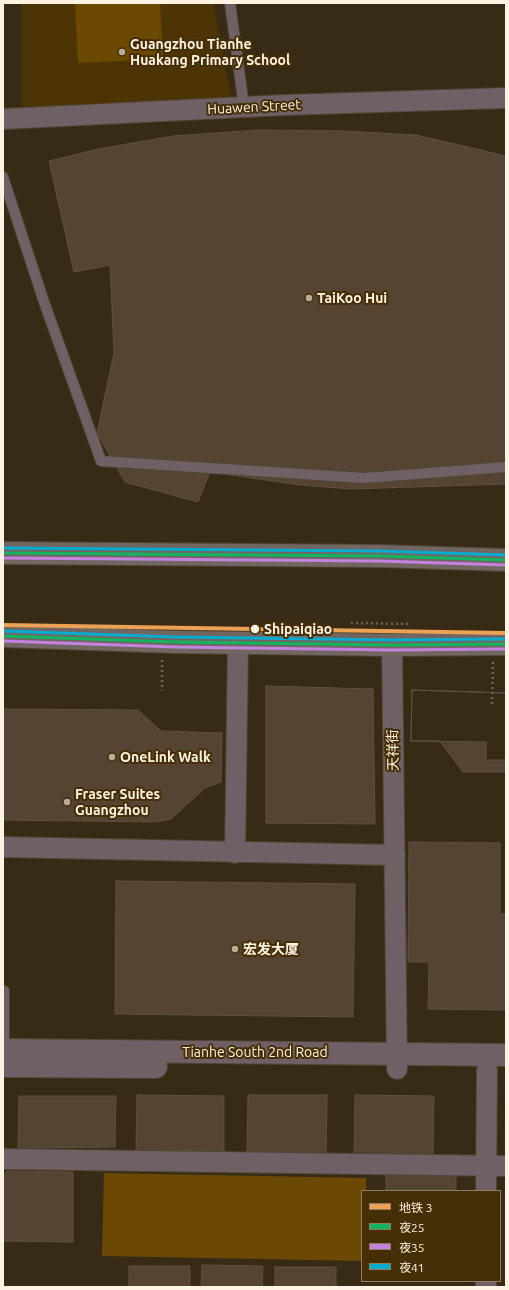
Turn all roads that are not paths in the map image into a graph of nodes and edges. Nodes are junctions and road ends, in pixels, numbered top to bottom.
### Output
1 (230, 3) edge
2 (506, 98) edge
3 (244, 107) junction
4 (3, 119) edge
5 (3, 177) edge
6 (506, 467) edge
7 (3, 553) edge
8 (506, 560) edge
9 (3, 636) edge
10 (238, 643) junction
11 (392, 645) junction
12 (499, 650) edge
13 (3, 847) edge
14 (234, 853) junction
15 (395, 855) junction
16 (4, 991) dead end
17 (506, 1055) edge
18 (4, 1058) edge
19 (397, 1061) junction
20 (496, 1070) edge
21 (3, 1159) edge
22 (486, 1166) junction
23 (506, 1166) edge
24 (486, 1190) edge

1 - 3 lane
2 - 3 street, Huawen Street
3 - 4 street, Huawen Street
5 - 6 lane
7 - 8 highway
9 - 10 highway
10 - 11 highway
10 - 14 street
11 - 12 highway
11 - 15 street, 天祥街
13 - 14 street
14 - 15 street
15 - 19 street, 天祥街
16 - 18 lane
17 - 19 street, Tianhe South 2nd Road
18 - 19 street, Tianhe South 2nd Road
19 - 20 street, Tianhe South 2nd Road
20 - 22 street
21 - 22 street
22 - 23 street
22 - 24 street

